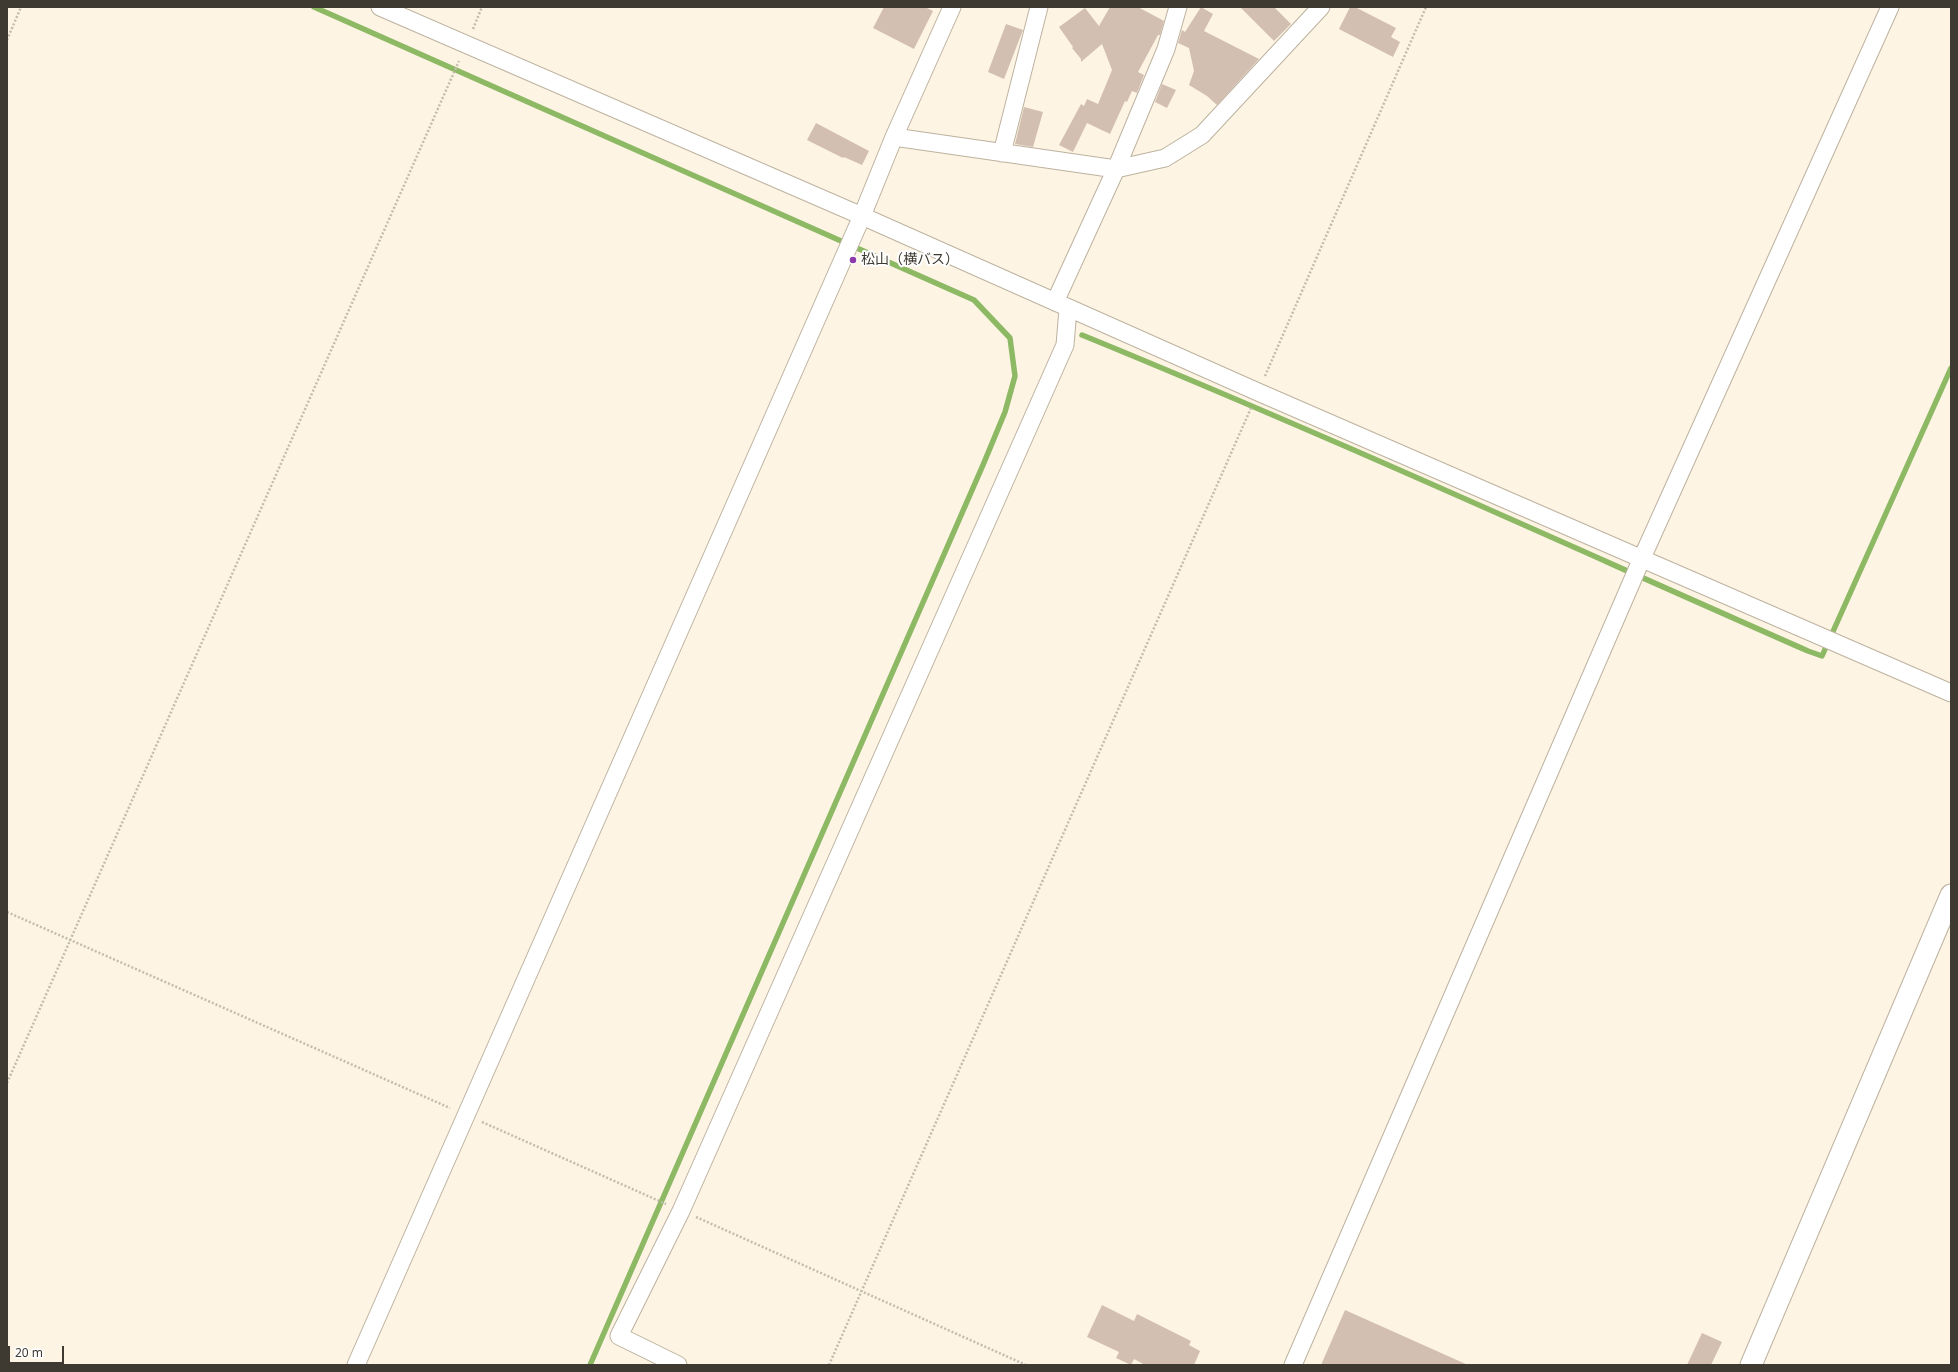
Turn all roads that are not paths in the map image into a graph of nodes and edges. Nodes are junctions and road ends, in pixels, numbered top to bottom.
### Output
1 (380, 7) edge
2 (952, 7) edge
3 (1039, 7) edge
4 (1178, 7) edge
5 (1321, 7) edge
6 (1890, 7) edge
7 (894, 137) junction
8 (1002, 153) junction
9 (1116, 169) junction
10 (862, 216) junction
11 (1061, 306) junction
12 (1642, 558) junction
13 (1951, 693) edge
14 (1951, 895) edge
15 (356, 1365) edge
16 (678, 1365) edge
17 (1293, 1365) edge
18 (1751, 1365) edge

1 - 10 street
2 - 7 street
3 - 8 street
4 - 9 street
5 - 9 street
6 - 12 street
7 - 8 street
7 - 10 street
8 - 9 street
9 - 11 street
10 - 11 street
10 - 15 street
11 - 12 street
11 - 16 street
12 - 13 street
12 - 17 street
14 - 18 street

